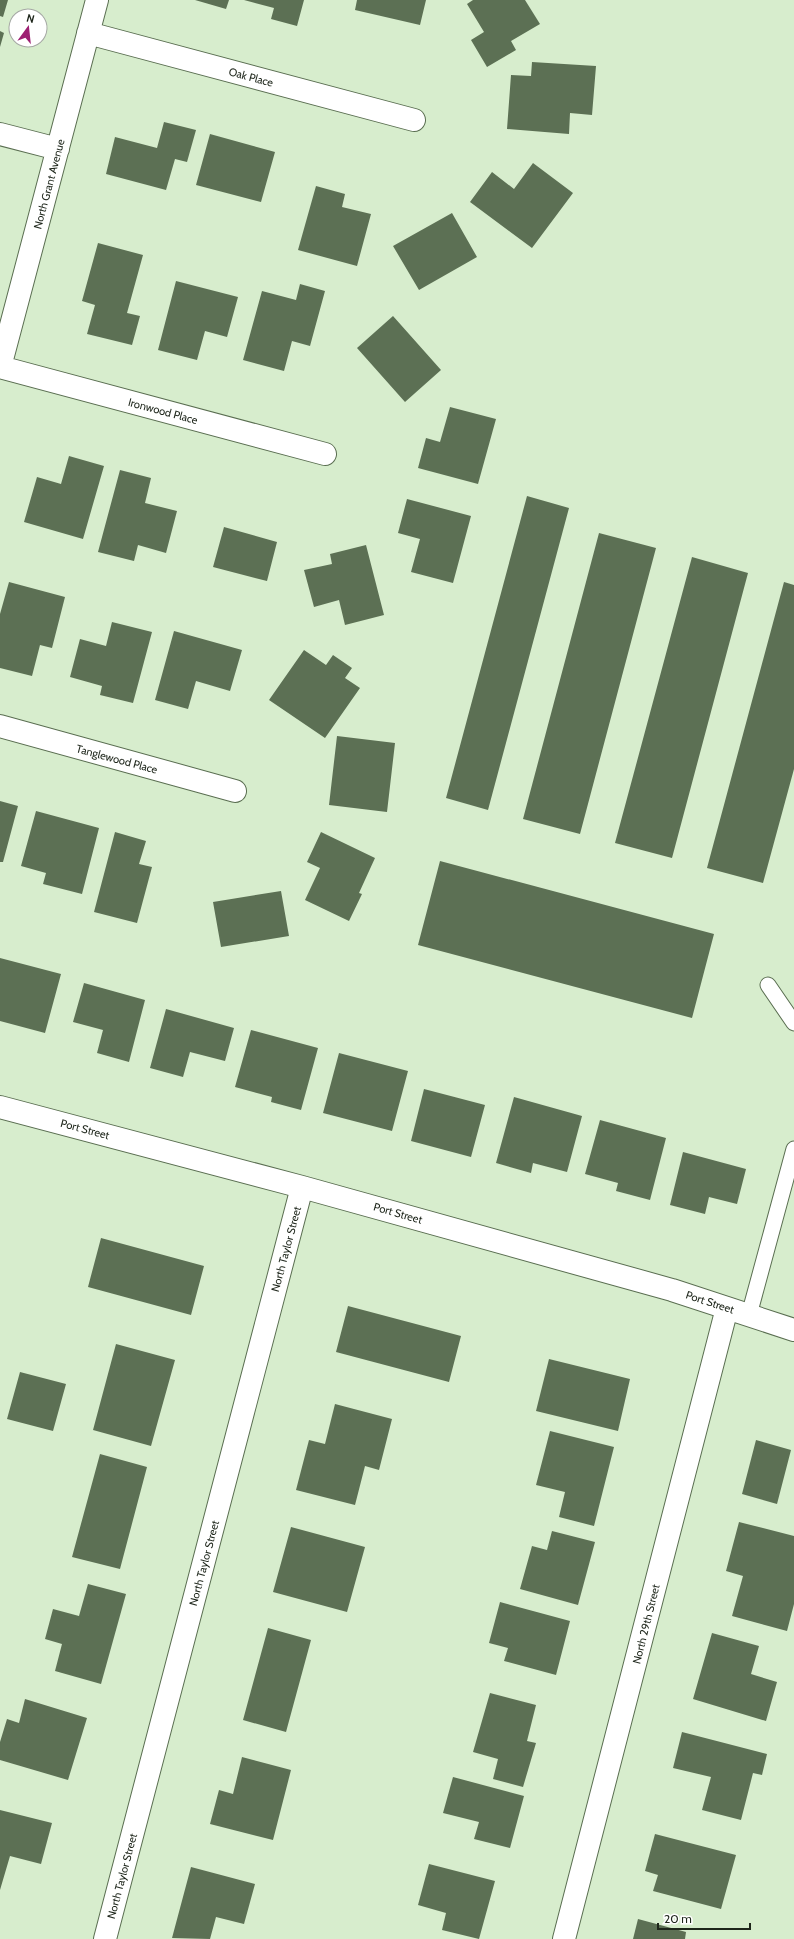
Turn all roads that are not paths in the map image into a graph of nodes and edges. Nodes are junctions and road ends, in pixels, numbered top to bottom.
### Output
1 (97, 0) edge
2 (88, 33) junction
3 (414, 120) dead end
4 (0, 134) edge
5 (58, 149) junction
6 (0, 367) edge
7 (325, 454) dead end
8 (0, 726) edge
9 (235, 791) dead end
10 (768, 985) dead end
11 (794, 1022) edge
12 (0, 1107) edge
13 (794, 1149) edge
14 (302, 1187) junction
15 (727, 1308) junction
16 (749, 1315) junction
17 (794, 1330) edge
18 (105, 1939) edge
19 (564, 1939) edge

1 - 2 street, North Grant Avenue
2 - 3 street, Oak Place
2 - 5 street, North Grant Avenue
4 - 5 street
5 - 6 street, North Grant Avenue
6 - 7 street, Ironwood Place
8 - 9 street, Tanglewood Place
10 - 11 lane
12 - 14 street, Port Street
13 - 16 lane
14 - 15 street, Port Street
14 - 18 street, North Taylor Street
15 - 16 street, Port Street
15 - 19 street, North 29th Street
16 - 17 street, Port Street

